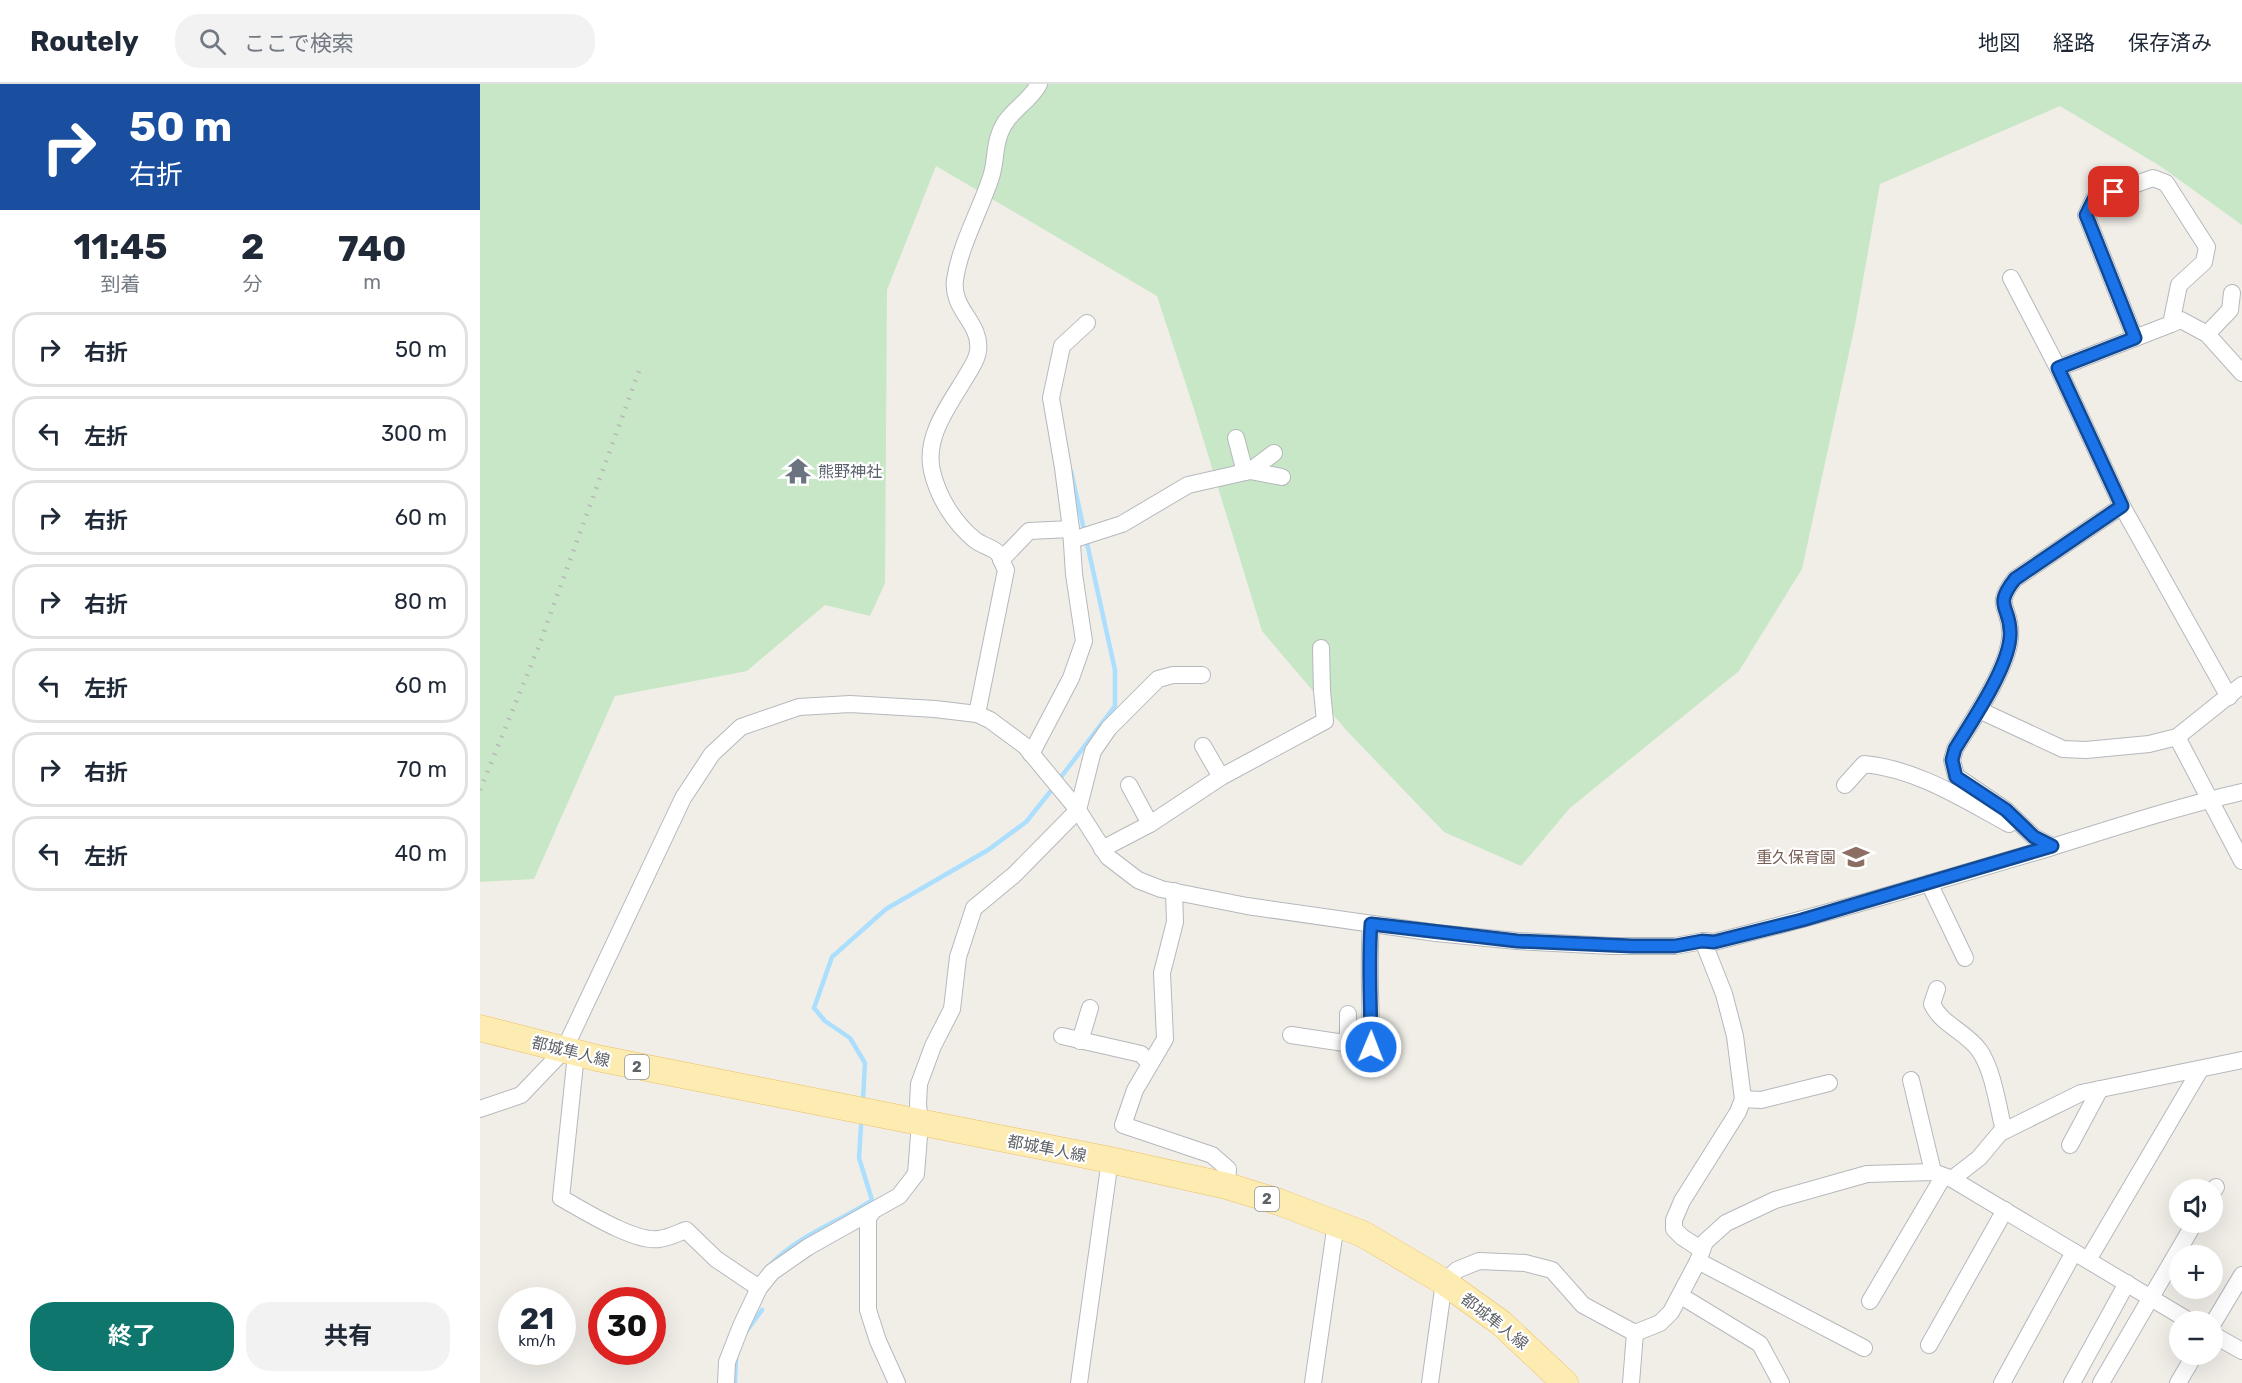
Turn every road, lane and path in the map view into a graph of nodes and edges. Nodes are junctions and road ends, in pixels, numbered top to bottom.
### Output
1 (1039, 84) edge
2 (2011, 278) dead end
3 (2232, 293) dead end
4 (1087, 323) dead end
5 (2170, 324) junction
6 (2206, 334) junction
7 (2135, 338) junction
8 (2058, 368) junction
9 (2242, 373) edge
10 (1236, 438) dead end
11 (1274, 453) dead end
12 (1247, 471) junction
13 (1282, 477) dead end
14 (2122, 506) junction
15 (1079, 535) junction
16 (1001, 560) junction
17 (1322, 648) dead end
18 (1202, 675) dead end
19 (2242, 685) edge
20 (2229, 697) junction
21 (1979, 710) junction
22 (977, 714) junction
23 (2177, 737) junction
24 (1203, 746) dead end
25 (1030, 754) junction
26 (1221, 777) junction
27 (1129, 785) dead end
28 (1845, 785) dead end
29 (2242, 792) edge
30 (2209, 800) junction
31 (1078, 810) junction
32 (1150, 824) junction
33 (2034, 837) junction
34 (2052, 846) junction
35 (1102, 849) junction
36 (2242, 861) edge
37 (1929, 883) junction
38 (1174, 891) junction
39 (1371, 924) junction
40 (1702, 941) junction
41 (1965, 958) dead end
42 (1937, 989) dead end
43 (1090, 1008) dead end
44 (1348, 1014) dead end
45 (480, 1028) edge
46 (1291, 1035) dead end
47 (1062, 1036) dead end
48 (1080, 1041) junction
49 (1348, 1043) junction
50 (570, 1052) junction
51 (2242, 1060) edge
52 (1150, 1064) junction
53 (2200, 1070) junction
54 (1911, 1080) dead end
55 (1829, 1083) dead end
56 (2100, 1089) junction
57 (1743, 1099) junction
58 (480, 1109) edge
59 (920, 1123) junction
60 (2004, 1131) junction
61 (2070, 1145) dead end
62 (1110, 1160) junction
63 (1943, 1176) junction
64 (1227, 1186) junction
65 (2005, 1210) junction
66 (872, 1212) junction
67 (1336, 1223) junction
68 (2189, 1233) edge
69 (1700, 1255) junction
70 (2081, 1256) junction
71 (2242, 1275) edge
72 (1444, 1282) junction
73 (2127, 1284) junction
74 (759, 1288) junction
75 (1681, 1296) junction
76 (2151, 1298) junction
77 (1870, 1301) dead end
78 (2173, 1311) edge
79 (2220, 1311) edge
80 (1635, 1333) junction
81 (2223, 1340) edge
82 (1929, 1345) dead end
83 (1864, 1348) dead end
84 (2242, 1351) edge
85 (2189, 1365) edge
86 (726, 1383) edge
87 (897, 1383) edge
88 (1079, 1383) edge
89 (1313, 1383) edge
90 (1430, 1383) edge
91 (1565, 1383) edge
92 (1631, 1383) edge
93 (1781, 1383) edge
94 (2002, 1383) edge
95 (2072, 1383) edge
96 (2102, 1383) edge
97 (2178, 1383) edge

1 - 16 street
2 - 8 street
3 - 6 street
4 - 15 street
5 - 6 street
5 - 7 street
5 - 7 street
6 - 9 street
7 - 8 street
8 - 14 street
10 - 12 street
11 - 12 street
12 - 13 street
12 - 15 street
14 - 20 street
14 - 21 street
15 - 16 street
15 - 25 street
16 - 22 street
17 - 26 street
18 - 31 street
19 - 20 street
20 - 23 street
21 - 23 street
21 - 33 street
22 - 25 street
22 - 50 street
23 - 30 street
24 - 26 street
25 - 31 street
26 - 32 street
27 - 32 street
28 - 33 street
29 - 30 street
30 - 34 street
30 - 36 street
31 - 35 street
31 - 59 street
32 - 35 street
33 - 34 street
34 - 37 street
35 - 38 street
37 - 40 street
37 - 41 street
38 - 39 street
38 - 52 street
39 - 40 street
39 - 49 street
40 - 57 street
42 - 60 street
43 - 48 street
44 - 49 street
45 - 50 main road, 都城隼人線 / 2
46 - 49 street
47 - 48 street
48 - 52 street
50 - 58 street
50 - 59 main road, 都城隼人線 / 2
50 - 74 street
51 - 53 street
52 - 64 street
53 - 56 street
53 - 70 street
54 - 63 street
55 - 57 street
56 - 60 street
56 - 61 street
57 - 69 street
59 - 62 main road, 都城隼人線 / 2
59 - 66 street
60 - 63 street
62 - 64 main road, 都城隼人線 / 2
62 - 88 street
63 - 65 street
63 - 69 street
63 - 77 street
64 - 67 main road, 都城隼人線 / 2
65 - 70 street
65 - 82 street
66 - 74 street
66 - 87 street
67 - 72 main road, 都城隼人線 / 2
67 - 89 street
68 - 76 street
69 - 75 street
69 - 83 street
70 - 73 street
70 - 94 street
71 - 79 street
72 - 80 street
72 - 90 street
72 - 91 main road, 都城隼人線 / 2
73 - 76 street
73 - 95 street
74 - 86 street
75 - 80 street
75 - 93 street
76 - 78 street
76 - 96 street
80 - 92 street
81 - 84 street
85 - 97 street

